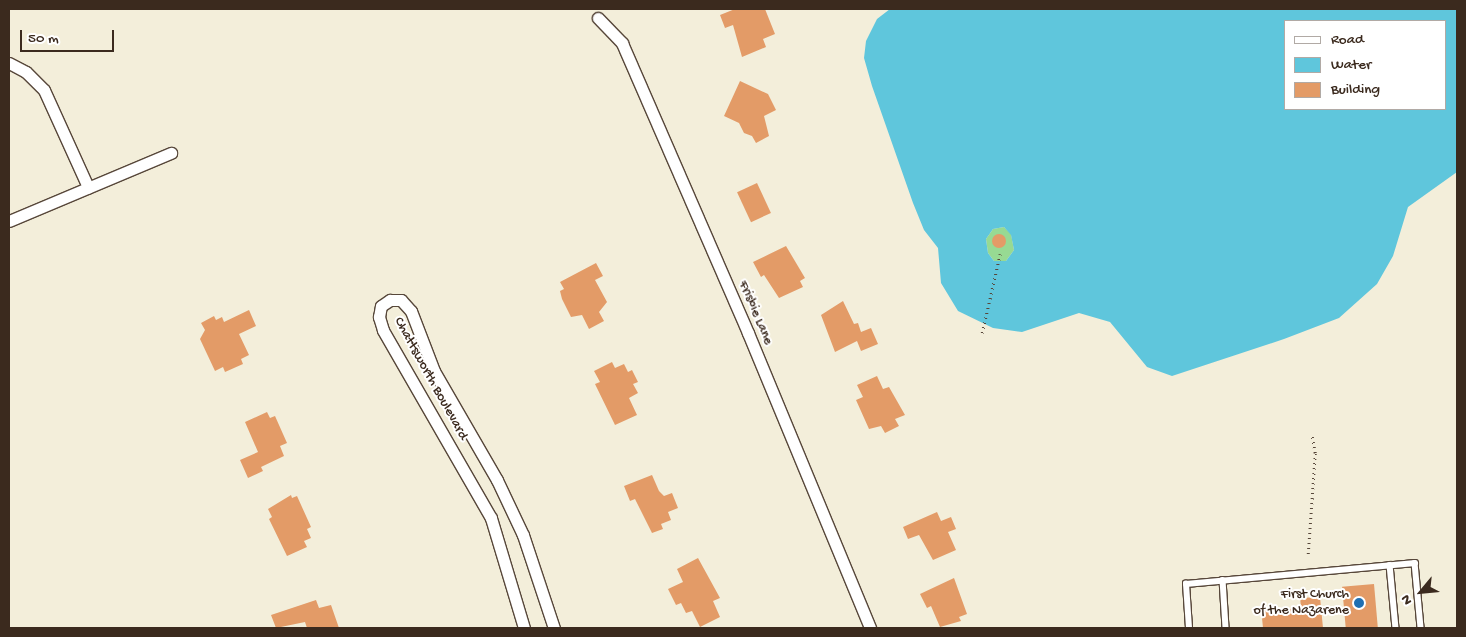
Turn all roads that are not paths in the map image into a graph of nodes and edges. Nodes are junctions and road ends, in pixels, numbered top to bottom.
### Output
1 (598, 18) dead end
2 (9, 63) edge
3 (171, 153) dead end
4 (88, 187) junction
5 (9, 221) edge
6 (1390, 565) junction
7 (1222, 580) junction
8 (524, 628) edge
9 (554, 628) edge
10 (870, 628) edge
11 (1189, 628) edge
12 (1226, 628) edge
13 (1396, 628) edge
14 (1421, 628) edge

1 - 10 street, Frisbie Lane
2 - 4 street
3 - 4 street
4 - 5 street
6 - 7 lane
6 - 13 lane
6 - 14 lane
7 - 11 lane
7 - 12 lane
8 - 9 street, Chattsworth Boulevard

